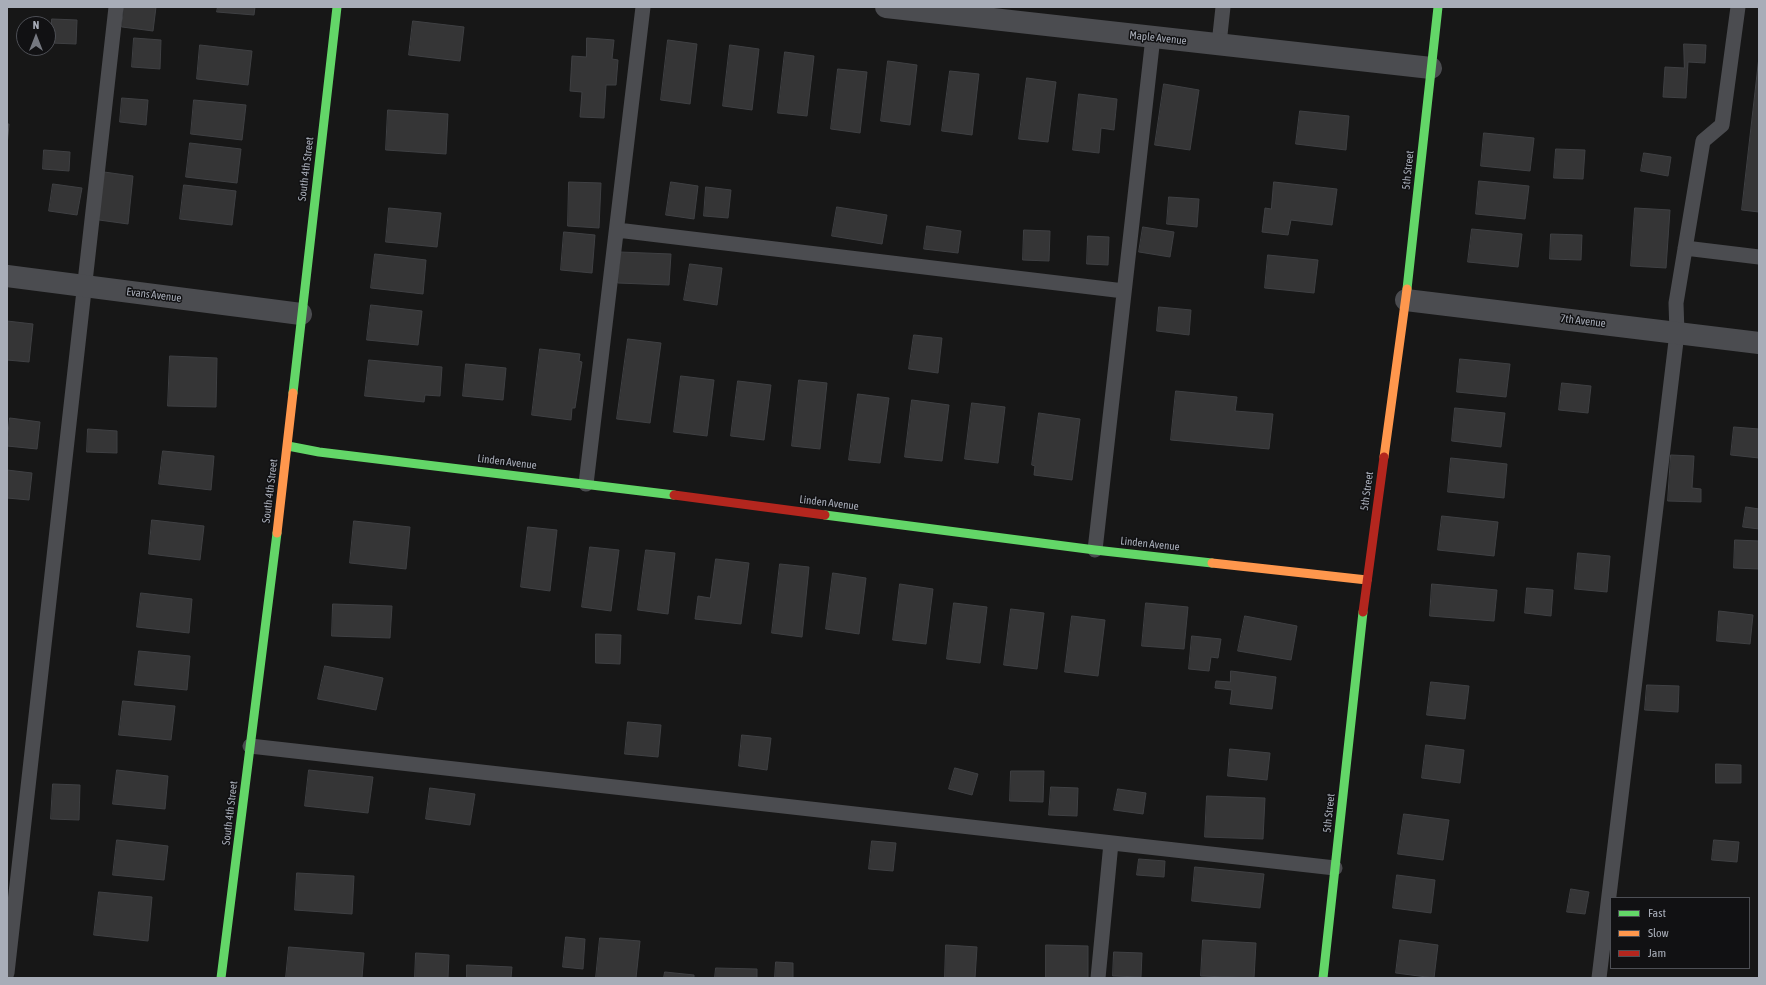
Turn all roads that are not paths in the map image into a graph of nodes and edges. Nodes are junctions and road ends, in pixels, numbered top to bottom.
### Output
1 (116, 7) edge
2 (337, 7) edge
3 (643, 7) edge
4 (886, 7) edge
5 (1223, 7) edge
6 (1438, 7) edge
7 (1738, 7) edge
8 (1153, 37) junction
9 (1219, 44) junction
10 (1431, 68) junction
11 (617, 230) junction
12 (1685, 248) junction
13 (1759, 258) edge
14 (7, 276) edge
15 (83, 286) junction
16 (1124, 291) junction
17 (1406, 300) junction
18 (300, 314) junction
19 (1677, 333) junction
20 (1759, 343) edge
21 (288, 446) junction
22 (586, 484) junction
23 (1094, 550) junction
24 (1367, 580) junction
25 (250, 746) junction
26 (1111, 843) junction
27 (1335, 868) junction
28 (7, 973) edge
29 (221, 978) edge
30 (1098, 978) edge
31 (1323, 978) edge
32 (1599, 978) edge

1 - 15 lane
2 - 18 street, South 4th Street
3 - 11 lane
4 - 8 street, Maple Avenue
5 - 9 lane
6 - 10 street, 5th Street
7 - 12 lane
8 - 9 street, Maple Avenue
8 - 16 lane
9 - 10 street, Maple Avenue
10 - 17 street, 5th Street
11 - 16 lane
11 - 22 lane
12 - 13 lane
12 - 19 lane
14 - 15 street, Evans Avenue
15 - 18 street, Evans Avenue
15 - 28 lane
16 - 23 lane
17 - 19 street, 7th Avenue
17 - 24 street, 5th Street
18 - 21 street, South 4th Street
19 - 20 street, 7th Avenue
19 - 32 lane
21 - 22 street, Linden Avenue
21 - 25 street, South 4th Street
22 - 23 street, Linden Avenue
23 - 24 street, Linden Avenue
24 - 27 street, 5th Street
25 - 26 lane
25 - 29 street, South 4th Street
26 - 27 lane
26 - 30 lane
27 - 31 street, 5th Street

